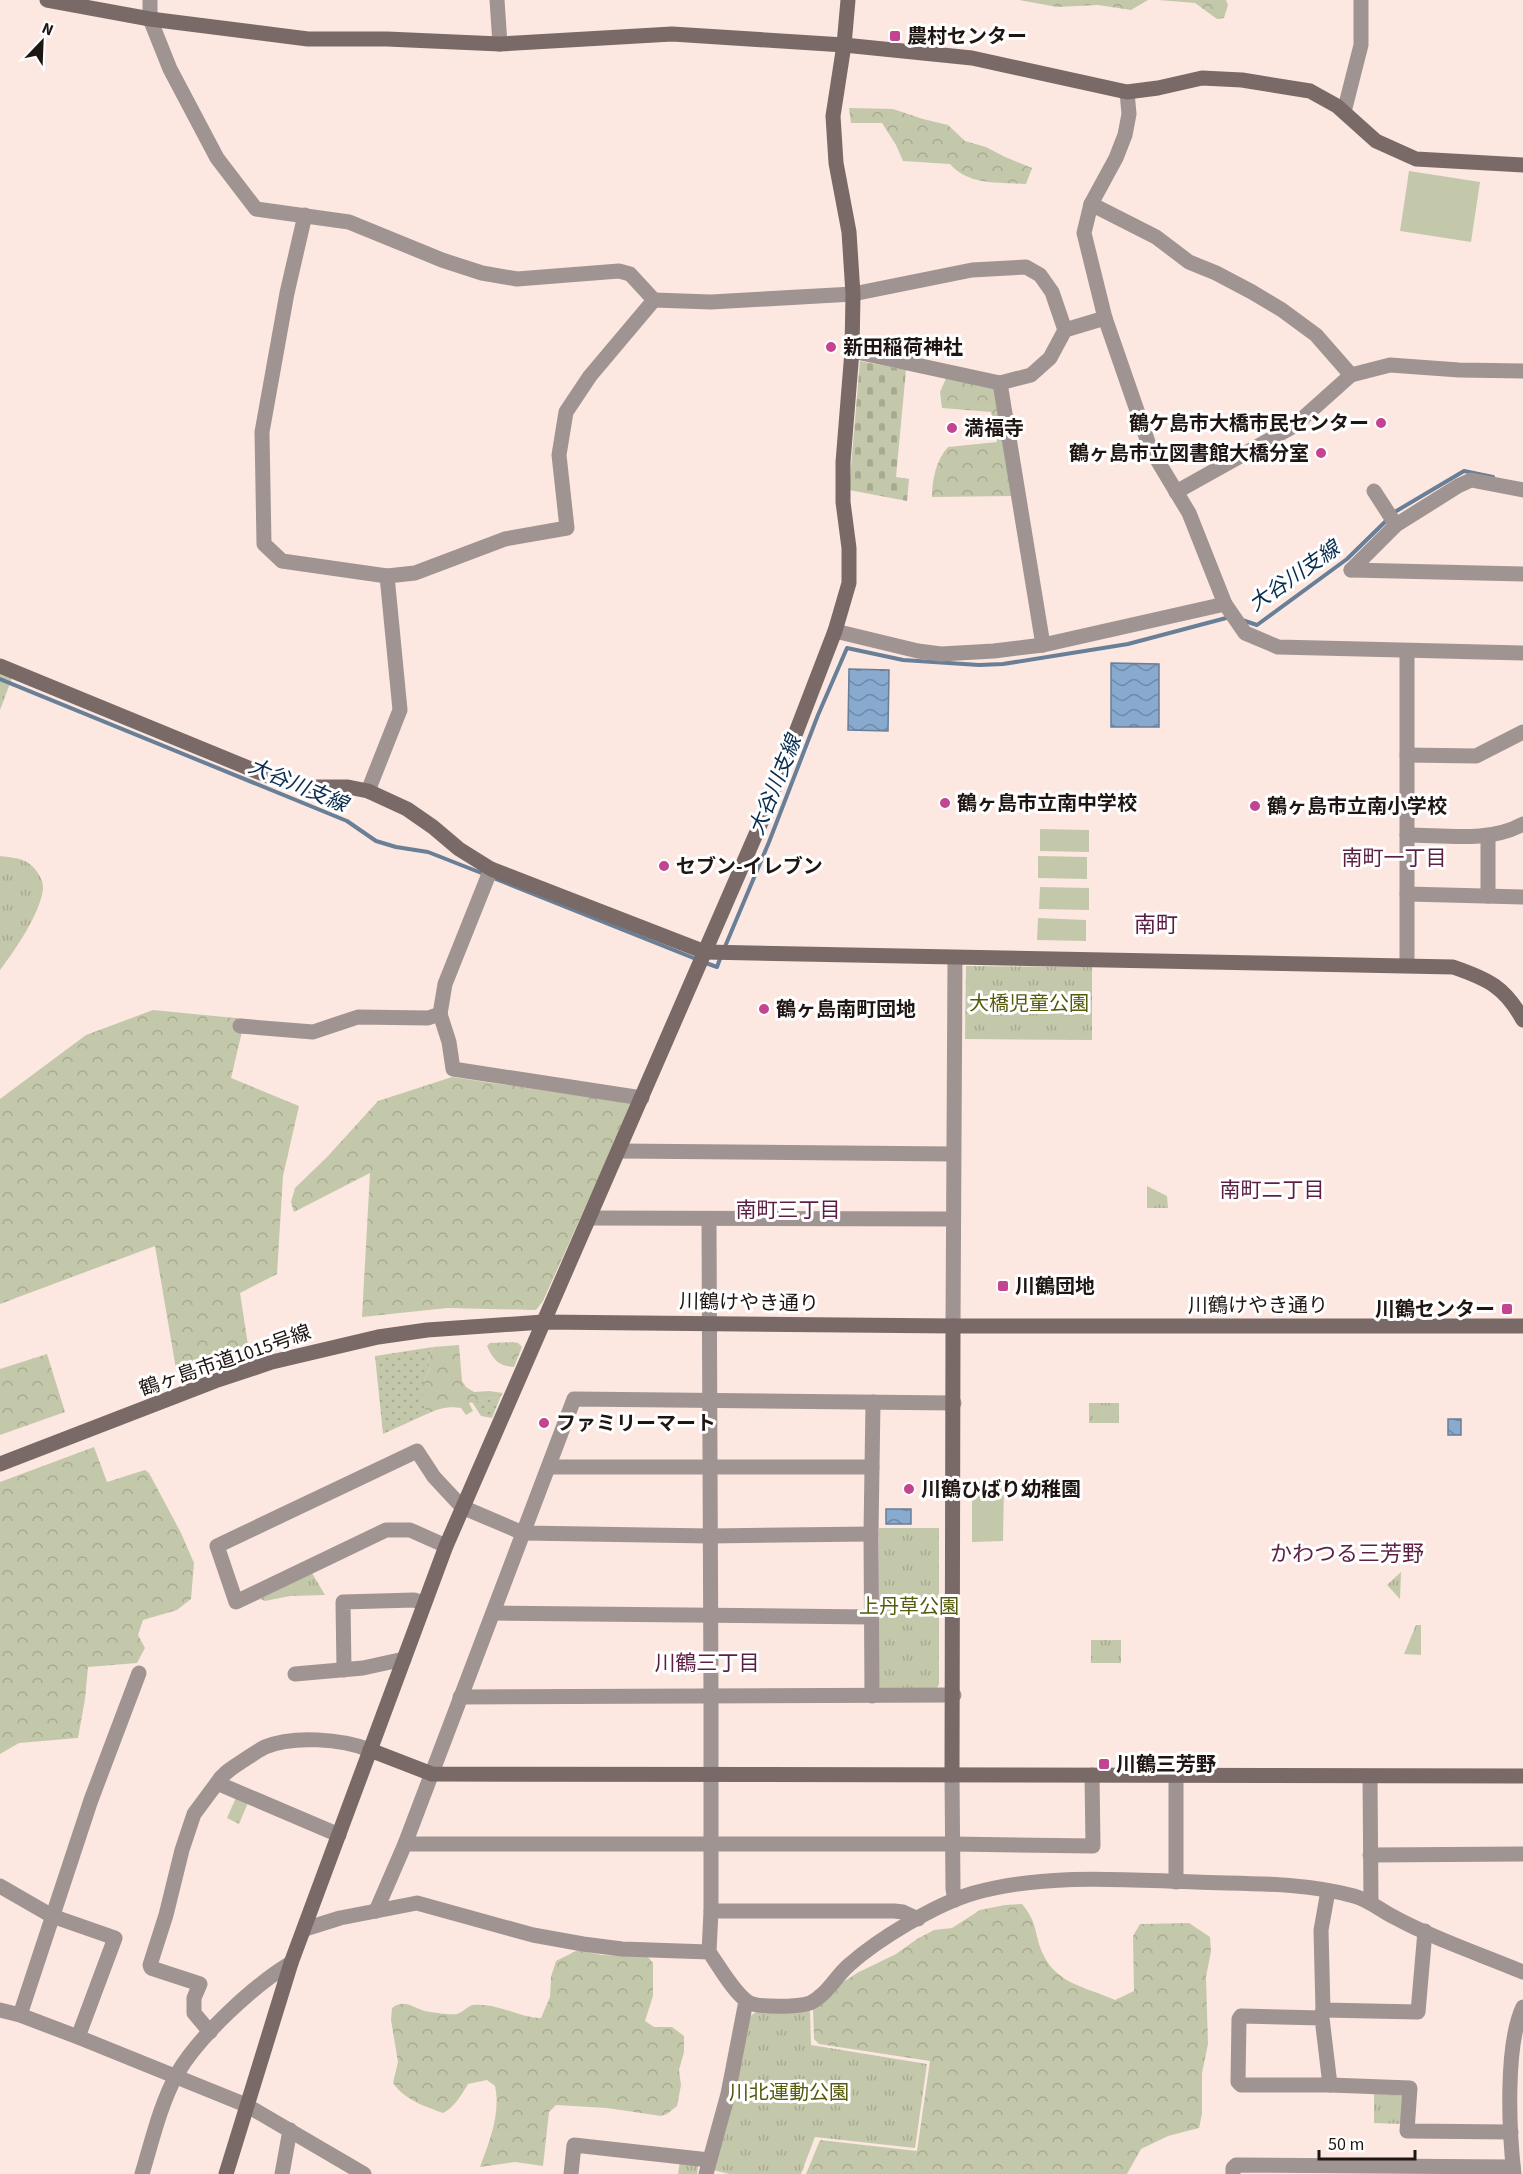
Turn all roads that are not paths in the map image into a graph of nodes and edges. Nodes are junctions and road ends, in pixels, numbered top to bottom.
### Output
1 (46, 0) edge
2 (150, 0) edge
3 (498, 0) edge
4 (848, 0) edge
5 (1361, 0) edge
6 (150, 19) junction
7 (501, 44) junction
8 (844, 45) junction
9 (1127, 92) junction
10 (1344, 112) junction
11 (1523, 165) edge
12 (1091, 204) junction
13 (305, 215) junction
14 (853, 294) junction
15 (654, 300) junction
16 (1105, 318) junction
17 (1065, 330) junction
18 (852, 351) junction
19 (1523, 370) edge
20 (1352, 375) junction
21 (1000, 383) junction
22 (1523, 490) edge
23 (1374, 491) dead end
24 (1176, 492) junction
25 (1396, 525) junction
26 (1523, 574) edge
27 (387, 576) junction
28 (1225, 604) junction
29 (835, 631) junction
30 (1043, 645) junction
31 (1407, 652) junction
32 (1523, 653) edge
33 (0, 666) edge
34 (1523, 732) edge
35 (1407, 755) junction
36 (368, 791) junction
37 (1523, 824) edge
38 (1407, 834) junction
39 (1488, 836) junction
40 (491, 869) junction
41 (1407, 894) junction
42 (1488, 896) junction
43 (1523, 897) edge
44 (709, 952) junction
45 (955, 958) junction
46 (1407, 965) junction
47 (440, 1014) junction
48 (1523, 1020) edge
49 (240, 1026) dead end
50 (642, 1098) junction
51 (619, 1151) junction
52 (953, 1154) junction
53 (590, 1218) junction
54 (709, 1219) junction
55 (953, 1219) junction
56 (543, 1322) junction
57 (711, 1323) junction
58 (953, 1326) junction
59 (1523, 1326) edge
60 (710, 1401) junction
61 (873, 1402) junction
62 (954, 1402) junction
63 (0, 1464) edge
64 (549, 1467) junction
65 (872, 1467) junction
66 (711, 1468) junction
67 (462, 1507) junction
68 (524, 1533) junction
69 (871, 1534) junction
70 (710, 1536) junction
71 (446, 1546) junction
72 (424, 1603) junction
73 (493, 1613) junction
74 (711, 1617) junction
75 (871, 1617) junction
76 (404, 1659) junction
77 (344, 1670) junction
78 (139, 1673) dead end
79 (295, 1674) dead end
80 (872, 1695) junction
81 (954, 1695) junction
82 (460, 1697) junction
83 (711, 1697) junction
84 (370, 1750) junction
85 (432, 1774) junction
86 (952, 1775) junction
87 (1092, 1775) junction
88 (710, 1776) junction
89 (1176, 1776) junction
90 (1523, 1776) edge
91 (1370, 1777) junction
92 (217, 1783) junction
93 (339, 1835) junction
94 (405, 1844) junction
95 (710, 1844) junction
96 (952, 1844) junction
97 (1523, 1854) edge
98 (1370, 1855) junction
99 (1176, 1882) junction
100 (0, 1886) edge
101 (1328, 1891) junction
102 (955, 1900) junction
103 (1371, 1902) junction
104 (376, 1911) junction
105 (711, 1911) junction
106 (52, 1916) junction
107 (918, 1919) junction
108 (305, 1929) junction
109 (1425, 1931) junction
110 (709, 1952) junction
111 (291, 1963) junction
112 (1523, 1972) edge
113 (746, 2001) junction
114 (1523, 2007) edge
115 (0, 2010) edge
116 (1322, 2014) junction
117 (20, 2015) junction
118 (210, 2032) junction
119 (78, 2037) junction
120 (175, 2077) junction
121 (1330, 2085) junction
122 (246, 2105) junction
123 (290, 2130) junction
124 (1511, 2132) junction
125 (707, 2167) edge
126 (343, 2168) edge
127 (1394, 2170) edge
128 (1513, 2171) edge
129 (142, 2174) edge
130 (226, 2174) edge
131 (282, 2174) edge
132 (364, 2174) edge
133 (571, 2174) edge
134 (1233, 2174) edge

1 - 6 street
2 - 6 street
3 - 7 street
4 - 8 street
5 - 10 street
6 - 7 street
6 - 13 street
7 - 8 street
8 - 9 street
8 - 14 street
9 - 10 street
9 - 12 street
10 - 11 street
12 - 16 street
12 - 20 street
13 - 15 street
13 - 27 street
14 - 15 street
14 - 17 street
14 - 18 street
15 - 27 street
16 - 17 street
16 - 24 street
17 - 21 street
18 - 21 street
18 - 29 street
19 - 20 street
20 - 24 street
21 - 30 street
22 - 25 street
23 - 25 street
24 - 28 street
25 - 26 street
27 - 36 street
28 - 30 street
28 - 31 street
29 - 30 street
29 - 44 street
31 - 32 street
31 - 35 street
33 - 36 street
34 - 35 street
35 - 38 street
36 - 40 street
37 - 39 street
38 - 39 street
38 - 41 street
39 - 42 street
40 - 44 street
40 - 47 street
41 - 42 street
41 - 46 street
42 - 43 street
44 - 45 street
44 - 50 street
45 - 46 street
45 - 52 street
46 - 48 street
47 - 49 street
47 - 50 street
50 - 51 street
51 - 52 street
51 - 53 street
52 - 55 street
53 - 54 street
53 - 56 street
54 - 55 street
54 - 57 street
55 - 58 street
56 - 57 street, 川鶴けやき通り
56 - 63 street, 鶴ヶ島市道1015号線
56 - 67 street
57 - 58 street, 川鶴けやき通り
57 - 60 street
58 - 59 street, 川鶴けやき通り
58 - 62 street
60 - 61 street
60 - 64 street
60 - 66 street
61 - 62 street
61 - 65 street
62 - 81 street
64 - 66 street
64 - 68 street
65 - 66 street
65 - 69 street
66 - 70 street
67 - 68 street
67 - 71 street
67 - 71 street
68 - 70 street
68 - 73 street
69 - 70 street
69 - 75 street
70 - 74 street
71 - 72 street
72 - 76 street
72 - 77 street
73 - 74 street
73 - 82 street
74 - 75 street
74 - 83 street
75 - 80 street
76 - 77 street
76 - 84 street
77 - 79 street
78 - 106 street
80 - 81 street
80 - 83 street
81 - 86 street
82 - 83 street
82 - 85 street
83 - 88 street
84 - 85 street
84 - 92 street
84 - 93 street
85 - 88 street
85 - 94 street
86 - 87 street
86 - 88 street
86 - 96 street
87 - 89 street
87 - 96 street
88 - 95 street
89 - 91 street
89 - 99 street
90 - 91 street
91 - 98 street
92 - 93 street
92 - 118 street
93 - 108 street
94 - 95 street
94 - 104 street
95 - 96 street
95 - 105 street
96 - 102 street
97 - 98 street
98 - 103 street
99 - 101 street
99 - 102 street
100 - 106 street
101 - 103 street
101 - 116 street
102 - 107 street
103 - 109 street
104 - 108 street
104 - 110 street
105 - 107 street
105 - 110 street
106 - 117 street
106 - 119 street
107 - 113 street
108 - 111 street
109 - 112 street
109 - 116 street
110 - 113 street
111 - 118 street
111 - 122 street
113 - 125 street
114 - 124 street
115 - 117 street
116 - 121 street
116 - 121 street
117 - 119 street
118 - 120 street
119 - 120 street
120 - 122 street
120 - 129 street
121 - 124 street
122 - 123 street
122 - 130 street
123 - 126 street
123 - 131 street
124 - 128 street
125 - 133 street
126 - 132 street
127 - 128 street
127 - 134 street

